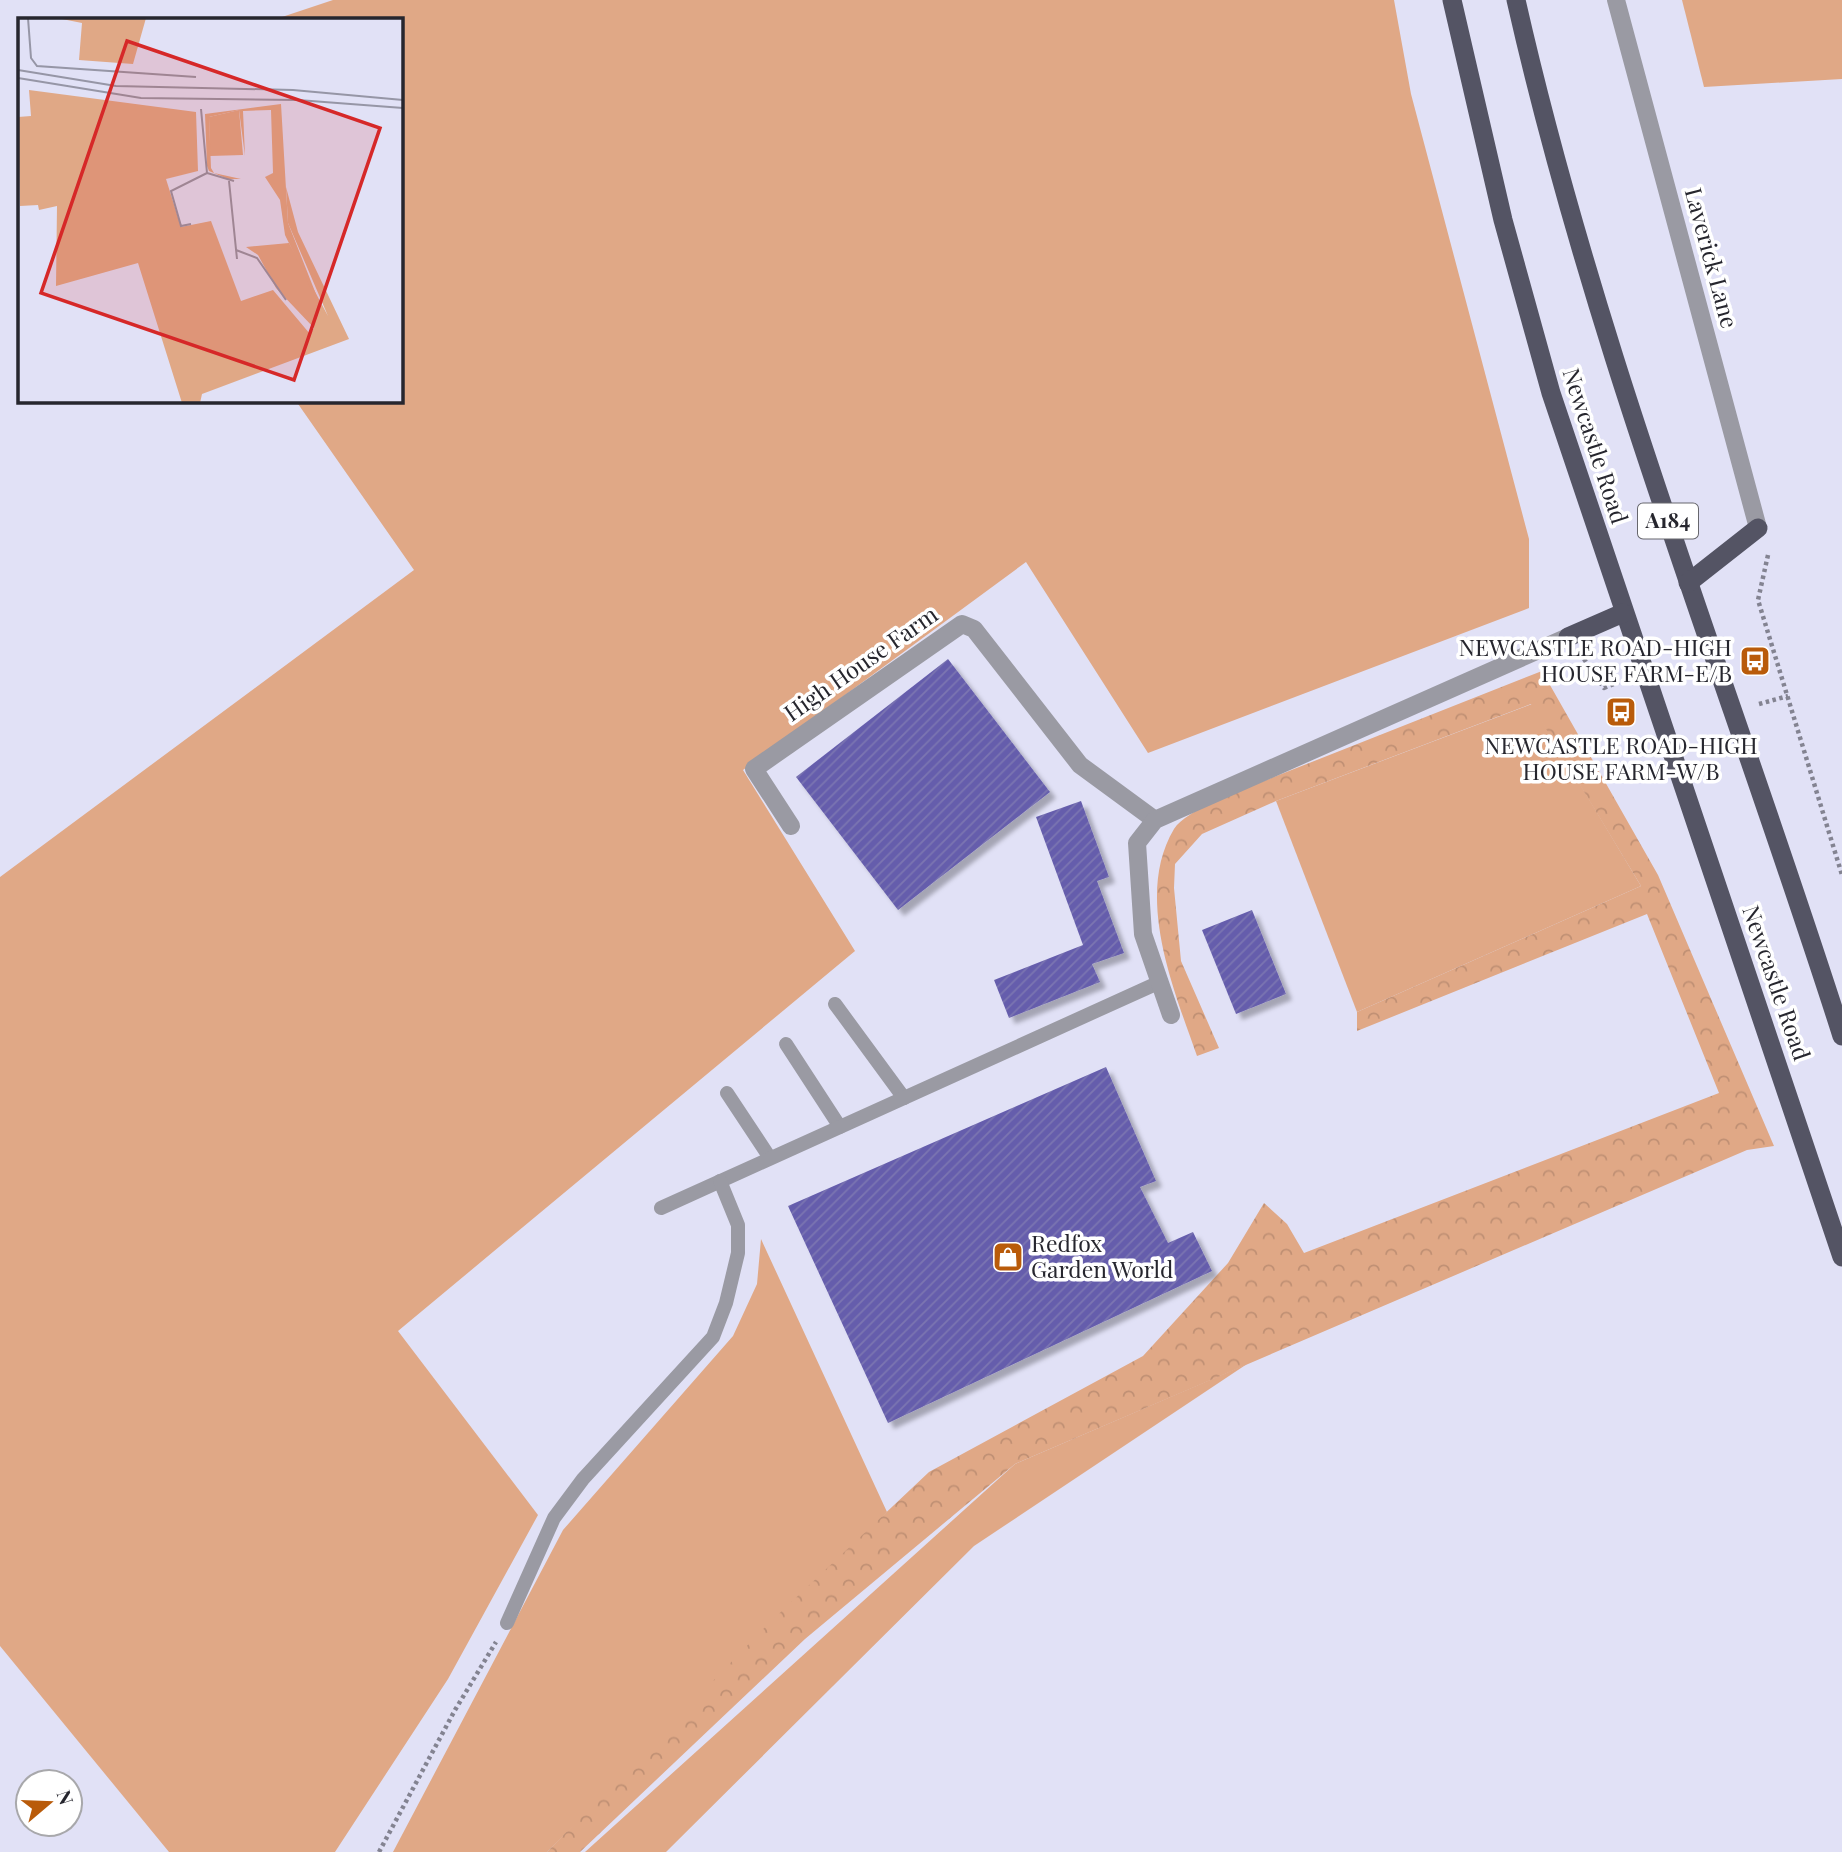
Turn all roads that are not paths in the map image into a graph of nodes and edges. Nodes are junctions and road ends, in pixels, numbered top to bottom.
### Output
1 (1452, 0) edge
2 (1516, 0) edge
3 (1616, 0) edge
4 (1758, 528) joint
5 (1688, 583) junction
6 (1623, 613) junction
7 (1568, 637) joint
8 (1156, 820) junction
9 (791, 826) dead end
10 (1160, 982) junction
11 (835, 1004) dead end
12 (1171, 1015) dead end
13 (1842, 1036) edge
14 (786, 1044) dead end
15 (727, 1093) dead end
16 (904, 1098) junction
17 (840, 1127) junction
18 (770, 1158) junction
19 (720, 1181) junction
20 (661, 1208) dead end
21 (1842, 1257) edge
22 (507, 1623) road end

1 - 6 highway, Newcastle Road
2 - 5 highway, Newcastle Road / A184
3 - 4 street, Laverick Lane
4 - 5 highway
5 - 13 highway, Newcastle Road / A184
6 - 7 highway
6 - 21 highway, Newcastle Road
7 - 8 street
8 - 9 street, High House Farm
8 - 10 street
10 - 12 street
10 - 16 lane
11 - 16 lane
14 - 17 lane
15 - 18 lane
16 - 17 lane
17 - 18 lane
18 - 19 lane
19 - 20 lane
19 - 22 lane

